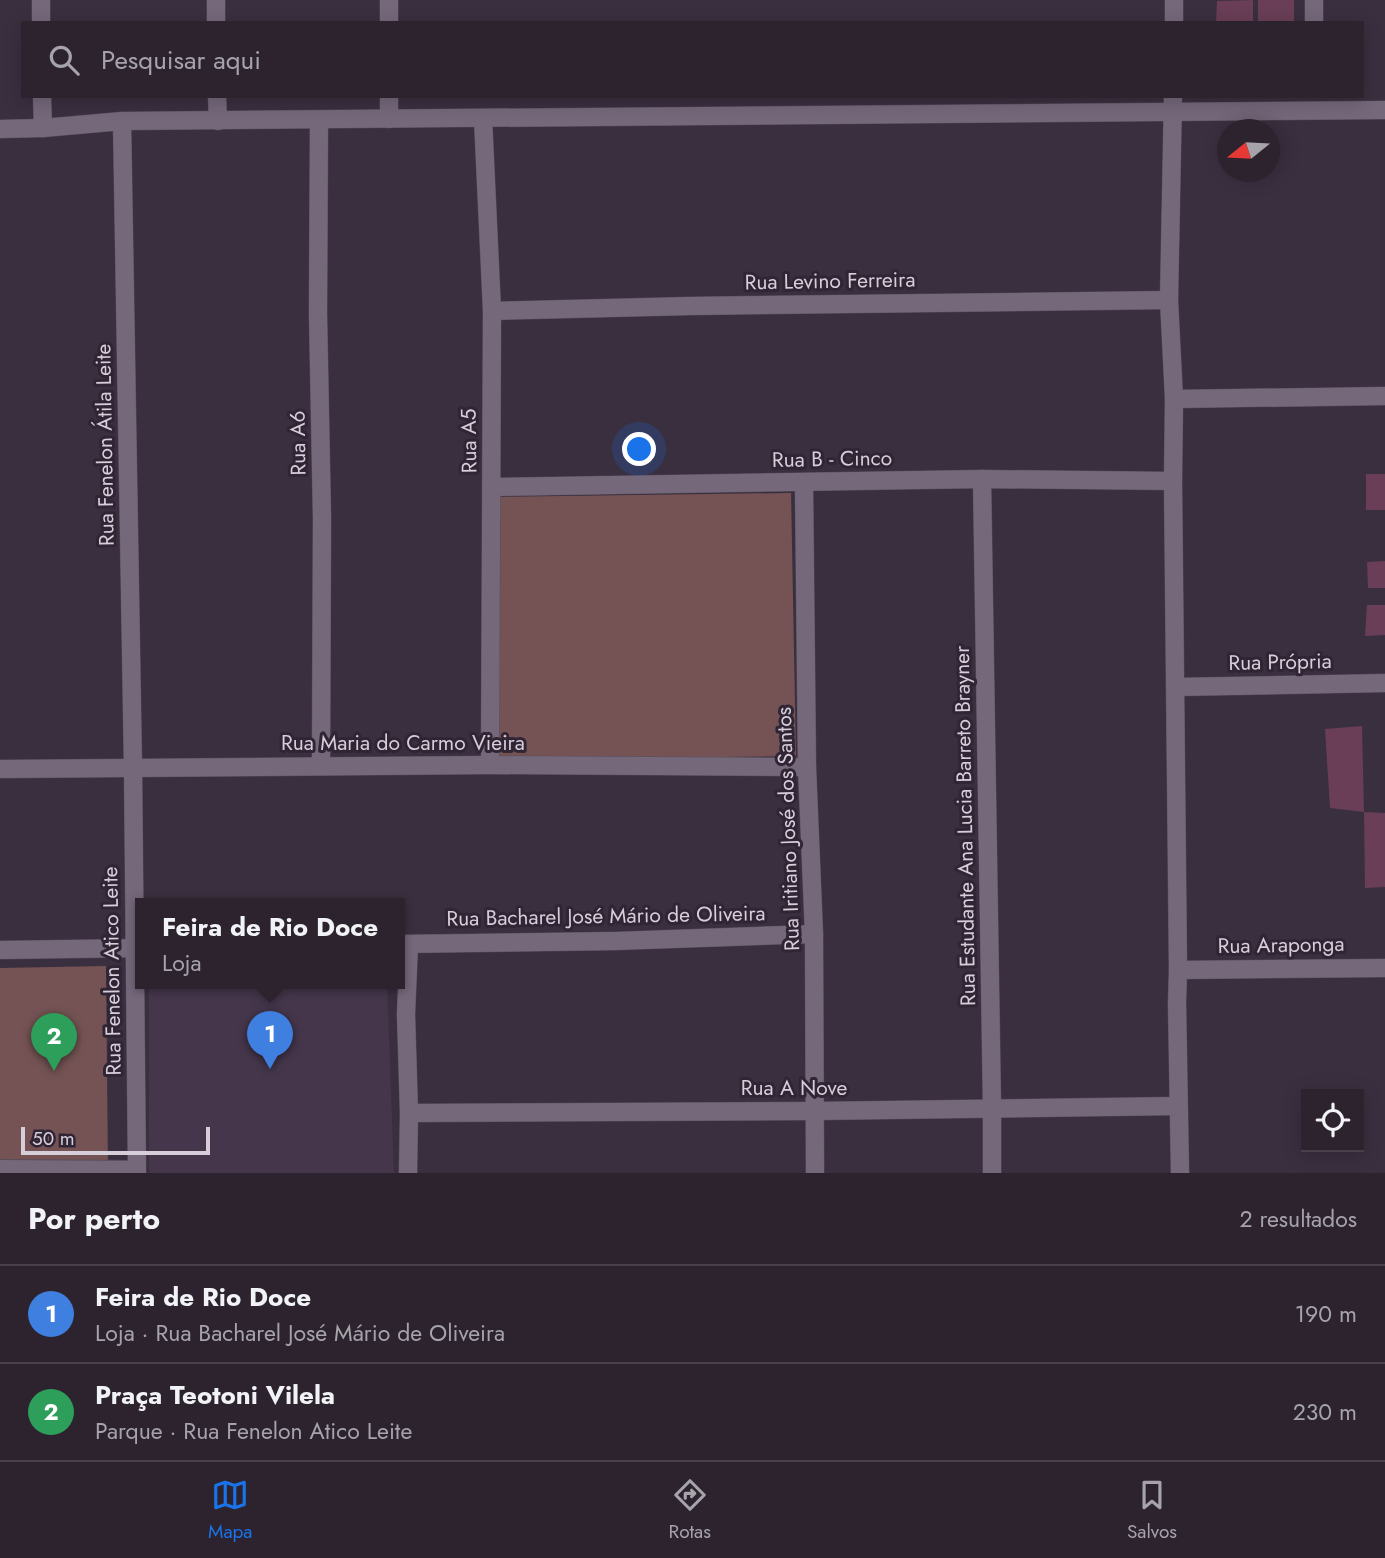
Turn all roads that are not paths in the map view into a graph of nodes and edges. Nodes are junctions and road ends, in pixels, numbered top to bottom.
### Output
1 (41, 0) edge
2 (216, 0) edge
3 (389, 0) edge
4 (1174, 0) edge
5 (1314, 0) edge
6 (41, 21) edge
7 (216, 21) edge
8 (389, 21) edge
9 (1174, 21) edge
10 (1314, 21) edge
11 (43, 98) edge
12 (217, 98) edge
13 (389, 98) edge
14 (1316, 103) edge
15 (1173, 104) edge
16 (1385, 110) edge
17 (483, 118) junction
18 (389, 119) junction
19 (319, 120) junction
20 (122, 121) junction
21 (218, 121) junction
22 (43, 128) junction
23 (0, 129) edge
24 (1169, 300) junction
25 (492, 311) junction
26 (1385, 396) edge
27 (1174, 399) junction
28 (982, 479) junction
29 (1173, 481) junction
30 (804, 483) junction
31 (492, 486) junction
32 (1385, 683) edge
33 (1175, 687) junction
34 (490, 765) junction
35 (321, 766) junction
36 (807, 767) junction
37 (133, 768) junction
38 (0, 769) edge
39 (137, 898) edge
40 (814, 934) junction
41 (405, 944) edge
42 (135, 948) edge
43 (0, 950) edge
44 (1385, 968) edge
45 (1178, 970) junction
46 (405, 979) edge
47 (138, 989) edge
48 (1178, 1106) junction
49 (992, 1108) junction
50 (816, 1111) junction
51 (410, 1113) junction
52 (0, 1167) edge
53 (137, 1170) edge
54 (408, 1173) edge
55 (815, 1173) edge
56 (992, 1173) edge
57 (1180, 1173) edge

1 - 6 street
2 - 7 street
3 - 8 street
4 - 9 street
5 - 10 street
11 - 22 street
12 - 21 street
13 - 18 street
14 - 15 street
14 - 16 street
15 - 17 street
15 - 24 street
17 - 18 street
17 - 25 street, Rua A5
18 - 19 street
19 - 21 street
19 - 35 street, Rua A6
20 - 21 street
20 - 22 street
20 - 37 street, Rua Fenelon Átila Leite
22 - 23 street
24 - 25 street, Rua Levino Ferreira
24 - 27 street
25 - 31 street, Rua A5
26 - 27 street
27 - 29 street
28 - 29 street, Rua B - Cinco
28 - 30 street, Rua B - Cinco
28 - 49 street, Rua Estudante Ana Lucia Barreto Brayner
29 - 33 street
30 - 31 street, Rua B - Cinco
30 - 36 street, Rua Iritiano José dos Santos
31 - 34 street, Rua A5
32 - 33 street, Rua Própria
33 - 45 street
34 - 35 street, Rua Maria do Carmo Vieira
34 - 36 street, Rua Maria do Carmo Vieira
35 - 37 street, Rua Maria do Carmo Vieira
36 - 40 street, Rua Iritiano José dos Santos
37 - 38 street, Rua Maria do Carmo Vieira
37 - 39 street, Rua Fenelon Atico Leite
40 - 41 street, Rua Bacharel José Mário de Oliveira
40 - 50 street, Rua Iritiano José dos Santos
42 - 43 street
44 - 45 street, Rua Araponga
45 - 48 street
46 - 51 street
47 - 53 street, Rua Fenelon Atico Leite
48 - 49 street, Rua A Nove
48 - 57 street
49 - 50 street, Rua A Nove
49 - 56 street, Rua Estudante Ana Lucia Barreto Brayner
50 - 51 street, Rua A Nove
50 - 55 street, Rua Iritiano José dos Santos
51 - 54 street
52 - 53 lane

